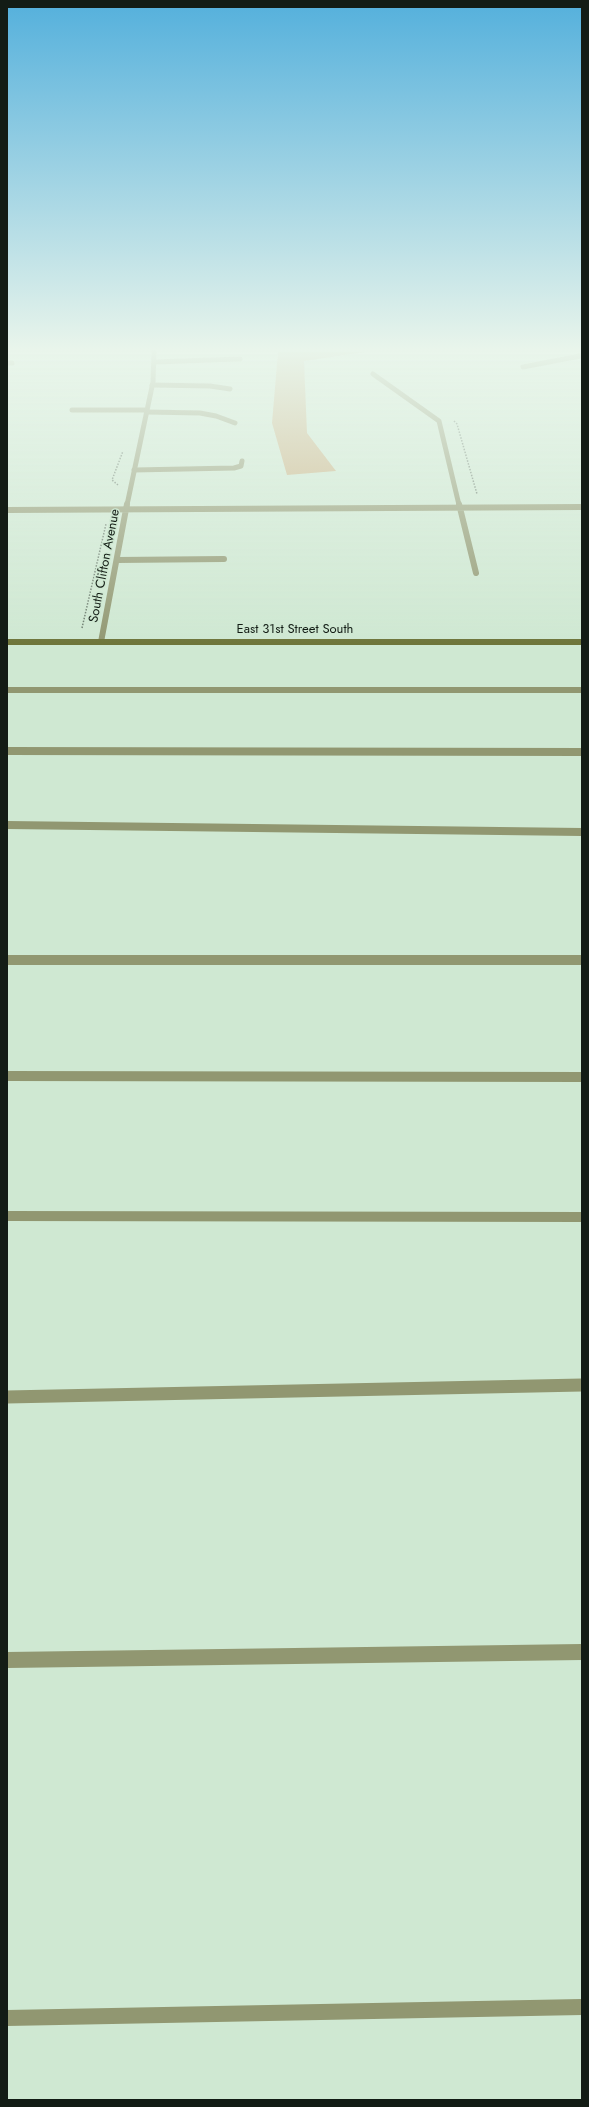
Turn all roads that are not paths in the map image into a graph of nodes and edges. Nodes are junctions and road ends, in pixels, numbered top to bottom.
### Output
1 (138, 450) edge
2 (446, 450) edge
3 (242, 461) dead end
4 (134, 470) junction
5 (461, 508) junction
6 (582, 508) edge
7 (127, 509) junction
8 (7, 510) edge
9 (224, 559) dead end
10 (117, 560) junction
11 (476, 573) dead end
12 (7, 642) edge
13 (101, 642) junction
14 (582, 642) edge
15 (7, 690) edge
16 (582, 690) edge
17 (7, 751) edge
18 (582, 752) edge
19 (7, 825) edge
20 (582, 832) edge
21 (7, 960) edge
22 (582, 960) edge
23 (7, 1076) edge
24 (582, 1077) edge
25 (7, 1216) edge
26 (582, 1217) edge
27 (582, 1385) edge
28 (7, 1397) edge
29 (582, 1652) edge
30 (7, 1660) edge
31 (582, 2008) edge
32 (7, 2018) edge

1 - 4 street, South Clifton Avenue
2 - 5 street
3 - 4 street
4 - 7 street, South Clifton Avenue
5 - 6 street
5 - 7 street
5 - 11 street
7 - 8 street
7 - 10 street, South Clifton Avenue
9 - 10 street
10 - 13 street, South Clifton Avenue
12 - 13 street, East 31st Street South
13 - 14 street, East 31st Street South
15 - 16 street
17 - 18 street
19 - 20 street
21 - 22 street
23 - 24 street
25 - 26 street
27 - 28 street
29 - 30 street
31 - 32 street

